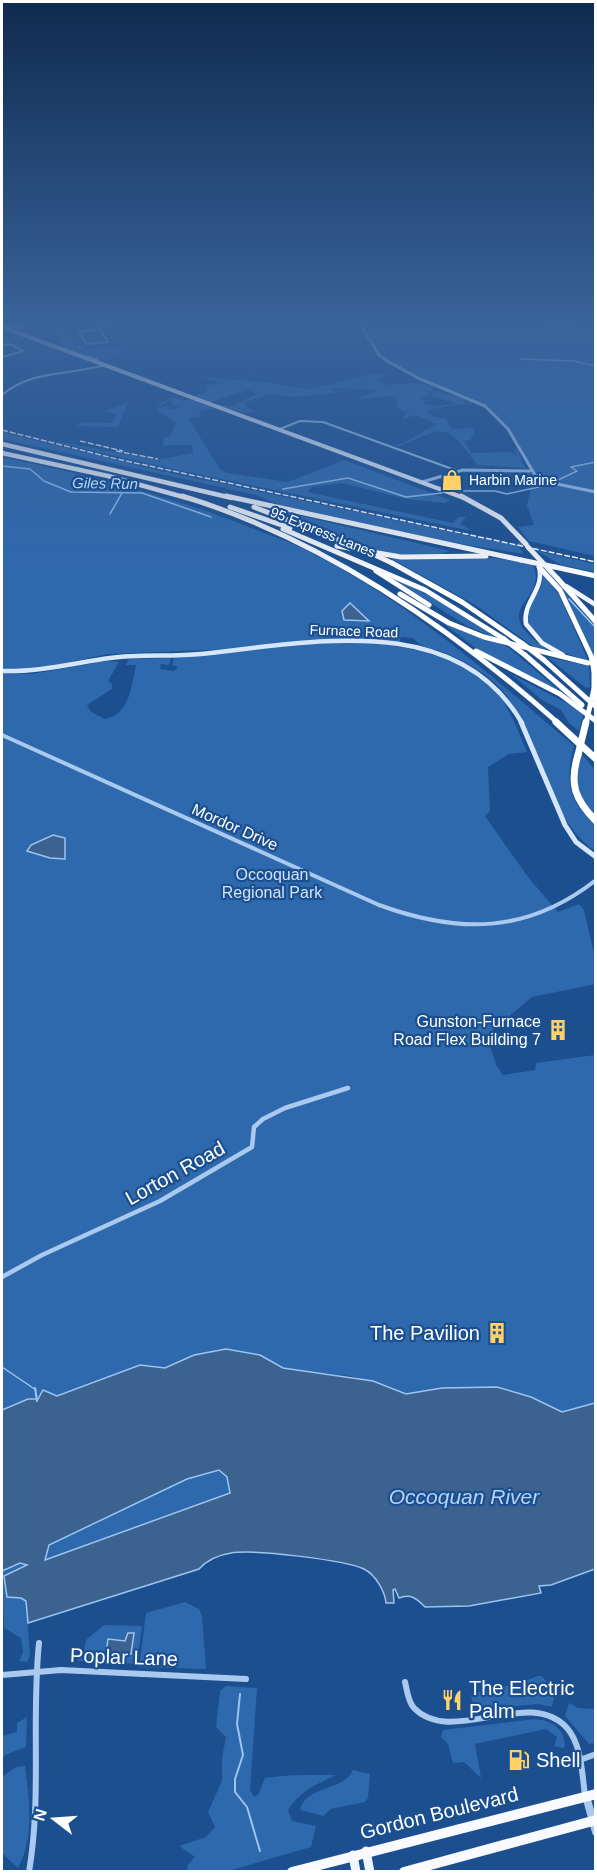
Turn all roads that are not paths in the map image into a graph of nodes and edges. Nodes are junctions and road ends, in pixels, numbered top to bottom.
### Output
1 (226, 409) edge
2 (487, 409) edge
3 (280, 429) junction
4 (2, 449) edge
5 (455, 470) junction
6 (530, 471) junction
7 (424, 482) junction
8 (178, 484) junction
9 (596, 492) edge
10 (228, 507) junction
11 (524, 545) junction
12 (346, 554) junction
13 (520, 560) junction
14 (346, 566) junction
15 (539, 567) junction
16 (596, 576) edge
17 (558, 579) junction
18 (596, 605) edge
19 (596, 622) edge
20 (451, 637) junction
21 (496, 641) junction
22 (589, 660) junction
23 (595, 668) edge
24 (2, 671) edge
25 (594, 689) edge
26 (596, 707) edge
27 (596, 720) edge
28 (2, 735) edge
29 (596, 759) edge
30 (596, 821) edge
31 (596, 857) edge
32 (596, 880) edge
33 (348, 1088) dead end
34 (2, 1277) edge
35 (39, 1643) dead end
36 (36, 1671) junction
37 (2, 1676) edge
38 (246, 1679) dead end
39 (405, 1682) dead end
40 (596, 1754) edge
41 (579, 1761) junction
42 (591, 1795) edge
43 (595, 1822) edge
44 (366, 1851) junction
45 (353, 1855) junction
46 (410, 1871) edge
47 (29, 1872) edge
48 (292, 1872) edge
49 (356, 1872) edge
50 (370, 1872) edge

1 - 3 highway
2 - 6 street
3 - 5 street
3 - 7 highway
4 - 8 highway
4 - 10 highway, 95 Express Lanes
4 - 14 highway
5 - 6 street
5 - 7 street
6 - 9 street
7 - 11 highway
8 - 13 highway
8 - 26 highway, bridge
10 - 12 highway, 95 Express Lanes
10 - 13 highway
11 - 15 highway
11 - 17 highway
12 - 21 highway
12 - 27 highway, 95 Express Lanes, bridge
13 - 16 highway, bridge
14 - 20 highway
14 - 21 highway
15 - 22 highway
15 - 22 main road
17 - 18 main road
17 - 19 highway
20 - 27 highway
20 - 29 highway
21 - 22 highway
22 - 23 highway, bridge
23 - 25 highway
24 - 31 main road, Furnace Road
25 - 30 highway, bridge
28 - 32 street, Mordor Drive
33 - 34 street, Lorton Road
35 - 36 street
36 - 37 street, Poplar Lane
36 - 38 street, Poplar Lane
36 - 47 street
39 - 41 street
40 - 41 street
41 - 42 street
42 - 43 street
42 - 44 highway, Gordon Boulevard
43 - 46 highway
44 - 45 highway, Gordon Boulevard
44 - 50 main road
45 - 48 highway, Gordon Boulevard
45 - 49 main road

